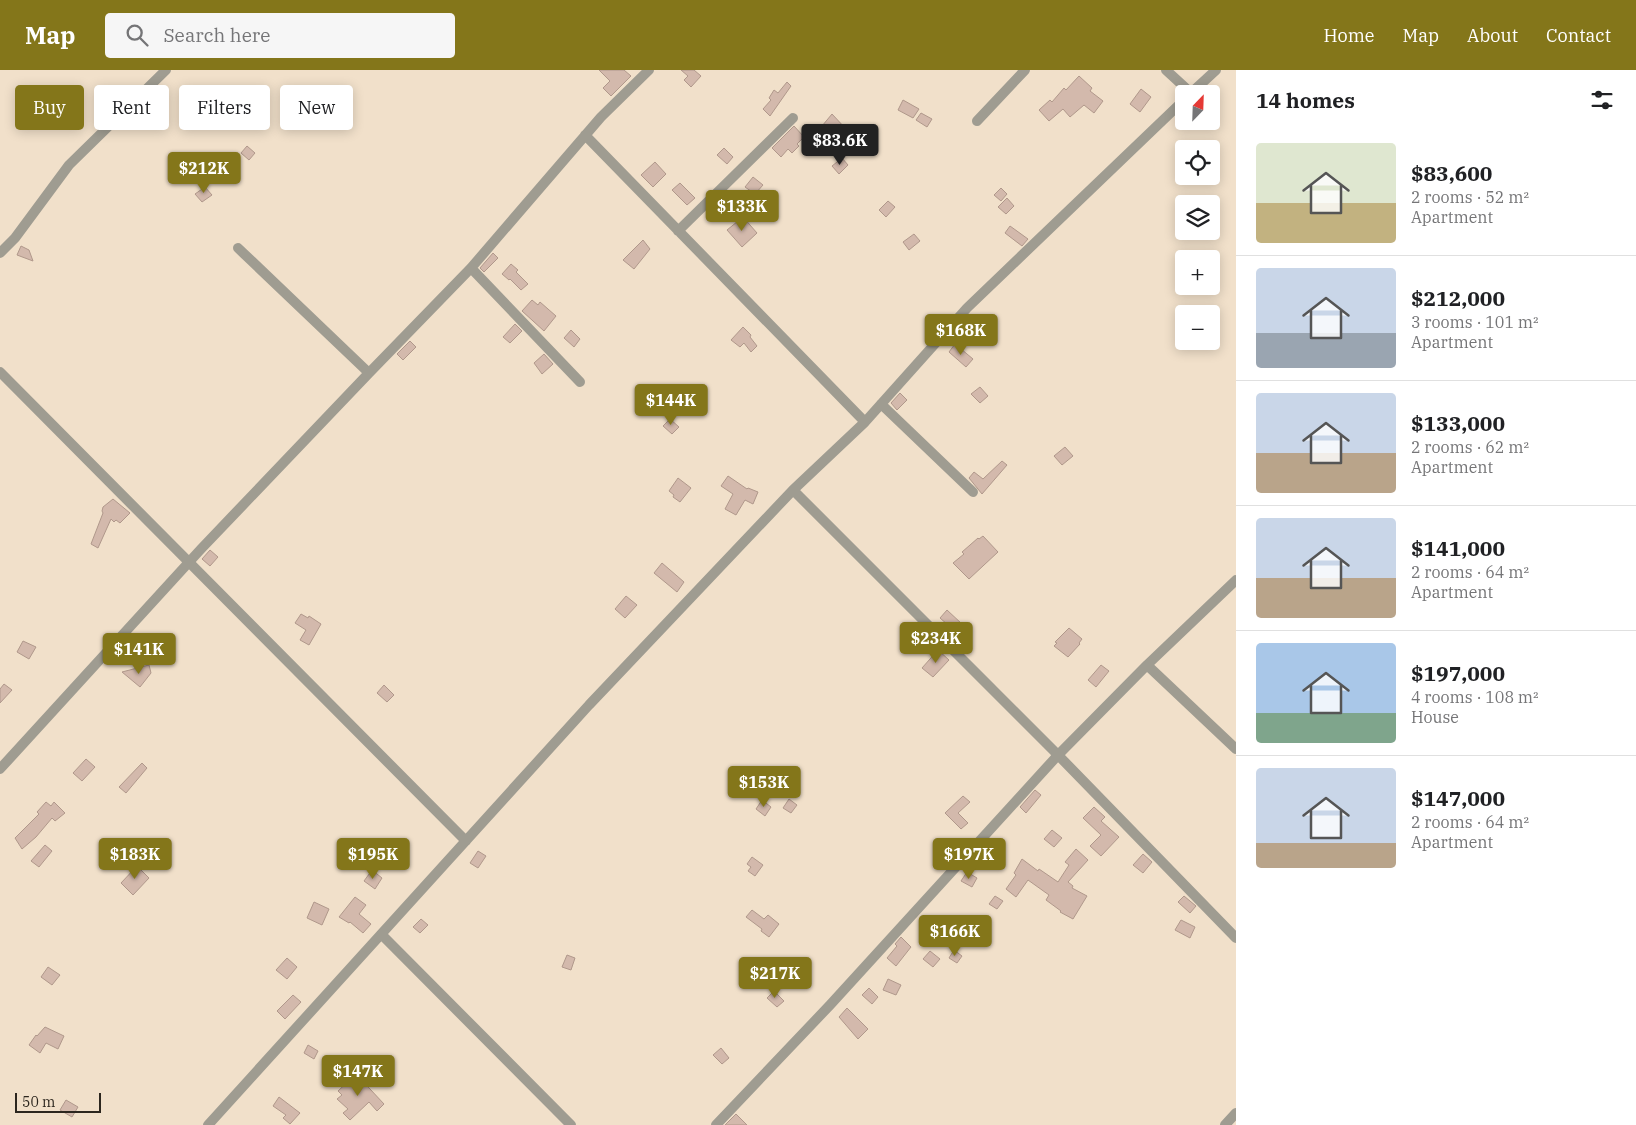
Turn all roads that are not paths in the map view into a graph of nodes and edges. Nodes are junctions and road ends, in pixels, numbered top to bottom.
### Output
1 (166, 70) edge
2 (649, 70) edge
3 (1025, 70) edge
4 (1166, 70) edge
5 (1216, 70) edge
6 (1179, 85) edge
7 (1200, 85) edge
8 (1175, 108) edge
9 (793, 118) dead end
10 (976, 121) dead end
11 (585, 135) junction
12 (678, 231) junction
13 (238, 248) dead end
14 (0, 253) edge
15 (471, 268) junction
16 (0, 372) edge
17 (369, 373) junction
18 (580, 382) dead end
19 (881, 404) junction
20 (865, 422) junction
21 (793, 490) junction
22 (973, 492) dead end
23 (190, 562) junction
24 (1236, 580) edge
25 (1147, 665) junction
26 (1236, 749) edge
27 (1058, 755) junction
28 (0, 769) edge
29 (466, 841) junction
30 (382, 935) junction
31 (1236, 938) edge
32 (1236, 1113) edge
33 (208, 1125) edge
34 (571, 1125) edge
35 (716, 1125) edge
36 (1225, 1125) edge

1 - 14 street
2 - 11 street
3 - 10 street
4 - 6 street
5 - 7 street
8 - 19 street
9 - 12 street
11 - 12 street
11 - 15 street
12 - 20 street
13 - 17 street
15 - 17 street
15 - 18 street
16 - 23 street
17 - 23 street
19 - 20 street
19 - 22 street
20 - 21 street
21 - 27 street
21 - 29 street
23 - 28 street
23 - 29 street
24 - 25 street
25 - 26 street
25 - 27 street
27 - 31 street
27 - 35 street
29 - 30 street
30 - 33 street
30 - 34 street
32 - 36 street

